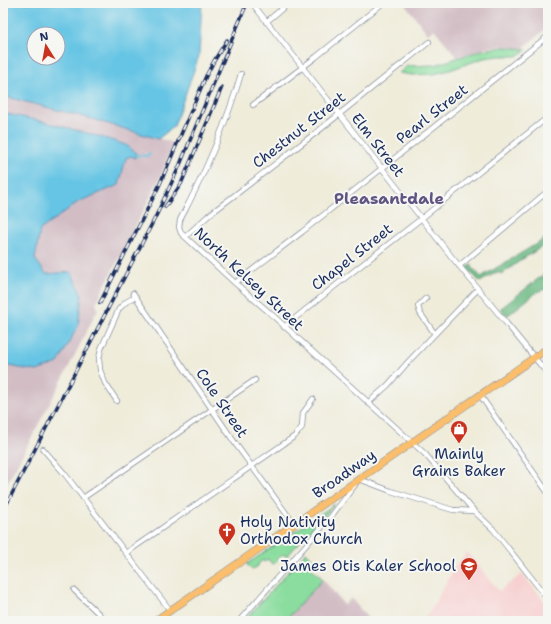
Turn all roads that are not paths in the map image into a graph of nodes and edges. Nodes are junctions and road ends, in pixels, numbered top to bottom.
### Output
1 (252, 3) edge
2 (289, 3) edge
3 (383, 3) edge
4 (266, 22) junction
5 (548, 36) edge
6 (429, 42) dead end
7 (302, 67) junction
8 (241, 74) dead end
9 (253, 105) dead end
10 (339, 114) junction
11 (548, 118) edge
12 (381, 168) junction
13 (548, 191) edge
14 (422, 218) junction
15 (185, 237) junction
16 (459, 266) junction
17 (235, 283) junction
18 (478, 289) junction
19 (426, 298) dead end
20 (284, 327) junction
21 (435, 334) junction
22 (548, 348) edge
23 (533, 358) junction
24 (548, 374) edge
25 (255, 380) dead end
26 (480, 395) junction
27 (313, 399) dead end
28 (117, 401) dead end
29 (368, 403) junction
30 (212, 409) junction
31 (411, 442) junction
32 (43, 449) dead end
33 (251, 465) junction
34 (359, 479) junction
35 (548, 493) edge
36 (83, 498) junction
37 (474, 511) junction
38 (294, 524) junction
39 (126, 553) junction
40 (74, 590) dead end
41 (548, 599) edge
42 (170, 610) junction
43 (104, 621) edge
44 (155, 621) edge
45 (239, 621) edge

1 - 4 street, Elm Street
2 - 4 street
3 - 7 street
4 - 7 street, Elm Street
5 - 12 street, Pearl Street
6 - 10 street, Chestnut Street
7 - 9 street
7 - 10 street, Elm Street
8 - 15 street, North Kelsey Street
10 - 12 street, Elm Street
10 - 15 street, Chestnut Street
11 - 14 street, Chapel Street
12 - 14 street, Elm Street
12 - 17 street, Pearl Street
13 - 16 street
14 - 16 street, Elm Street
14 - 20 street, Chapel Street
15 - 17 street, North Kelsey Street
16 - 18 street, Elm Street
17 - 20 street, North Kelsey Street
18 - 21 street
18 - 23 street, Elm Street
19 - 21 street
20 - 29 street, North Kelsey Street
21 - 29 street
22 - 23 main road, Broadway
23 - 24 street, Elm Street
23 - 26 main road, Broadway
25 - 30 street
26 - 31 main road, Broadway
26 - 35 street
27 - 33 street
28 - 30 street, Cole Street
29 - 31 street, North Kelsey Street
30 - 33 street, Cole Street
30 - 36 street
31 - 34 main road, Broadway
31 - 37 street, North Kelsey Street
32 - 36 street
33 - 38 street, Cole Street
33 - 39 street
34 - 37 street
34 - 38 main road, Broadway
34 - 45 street
36 - 39 street
37 - 41 street, North Kelsey Street
38 - 42 main road, Broadway
39 - 42 street
40 - 43 street
42 - 44 main road, Broadway

